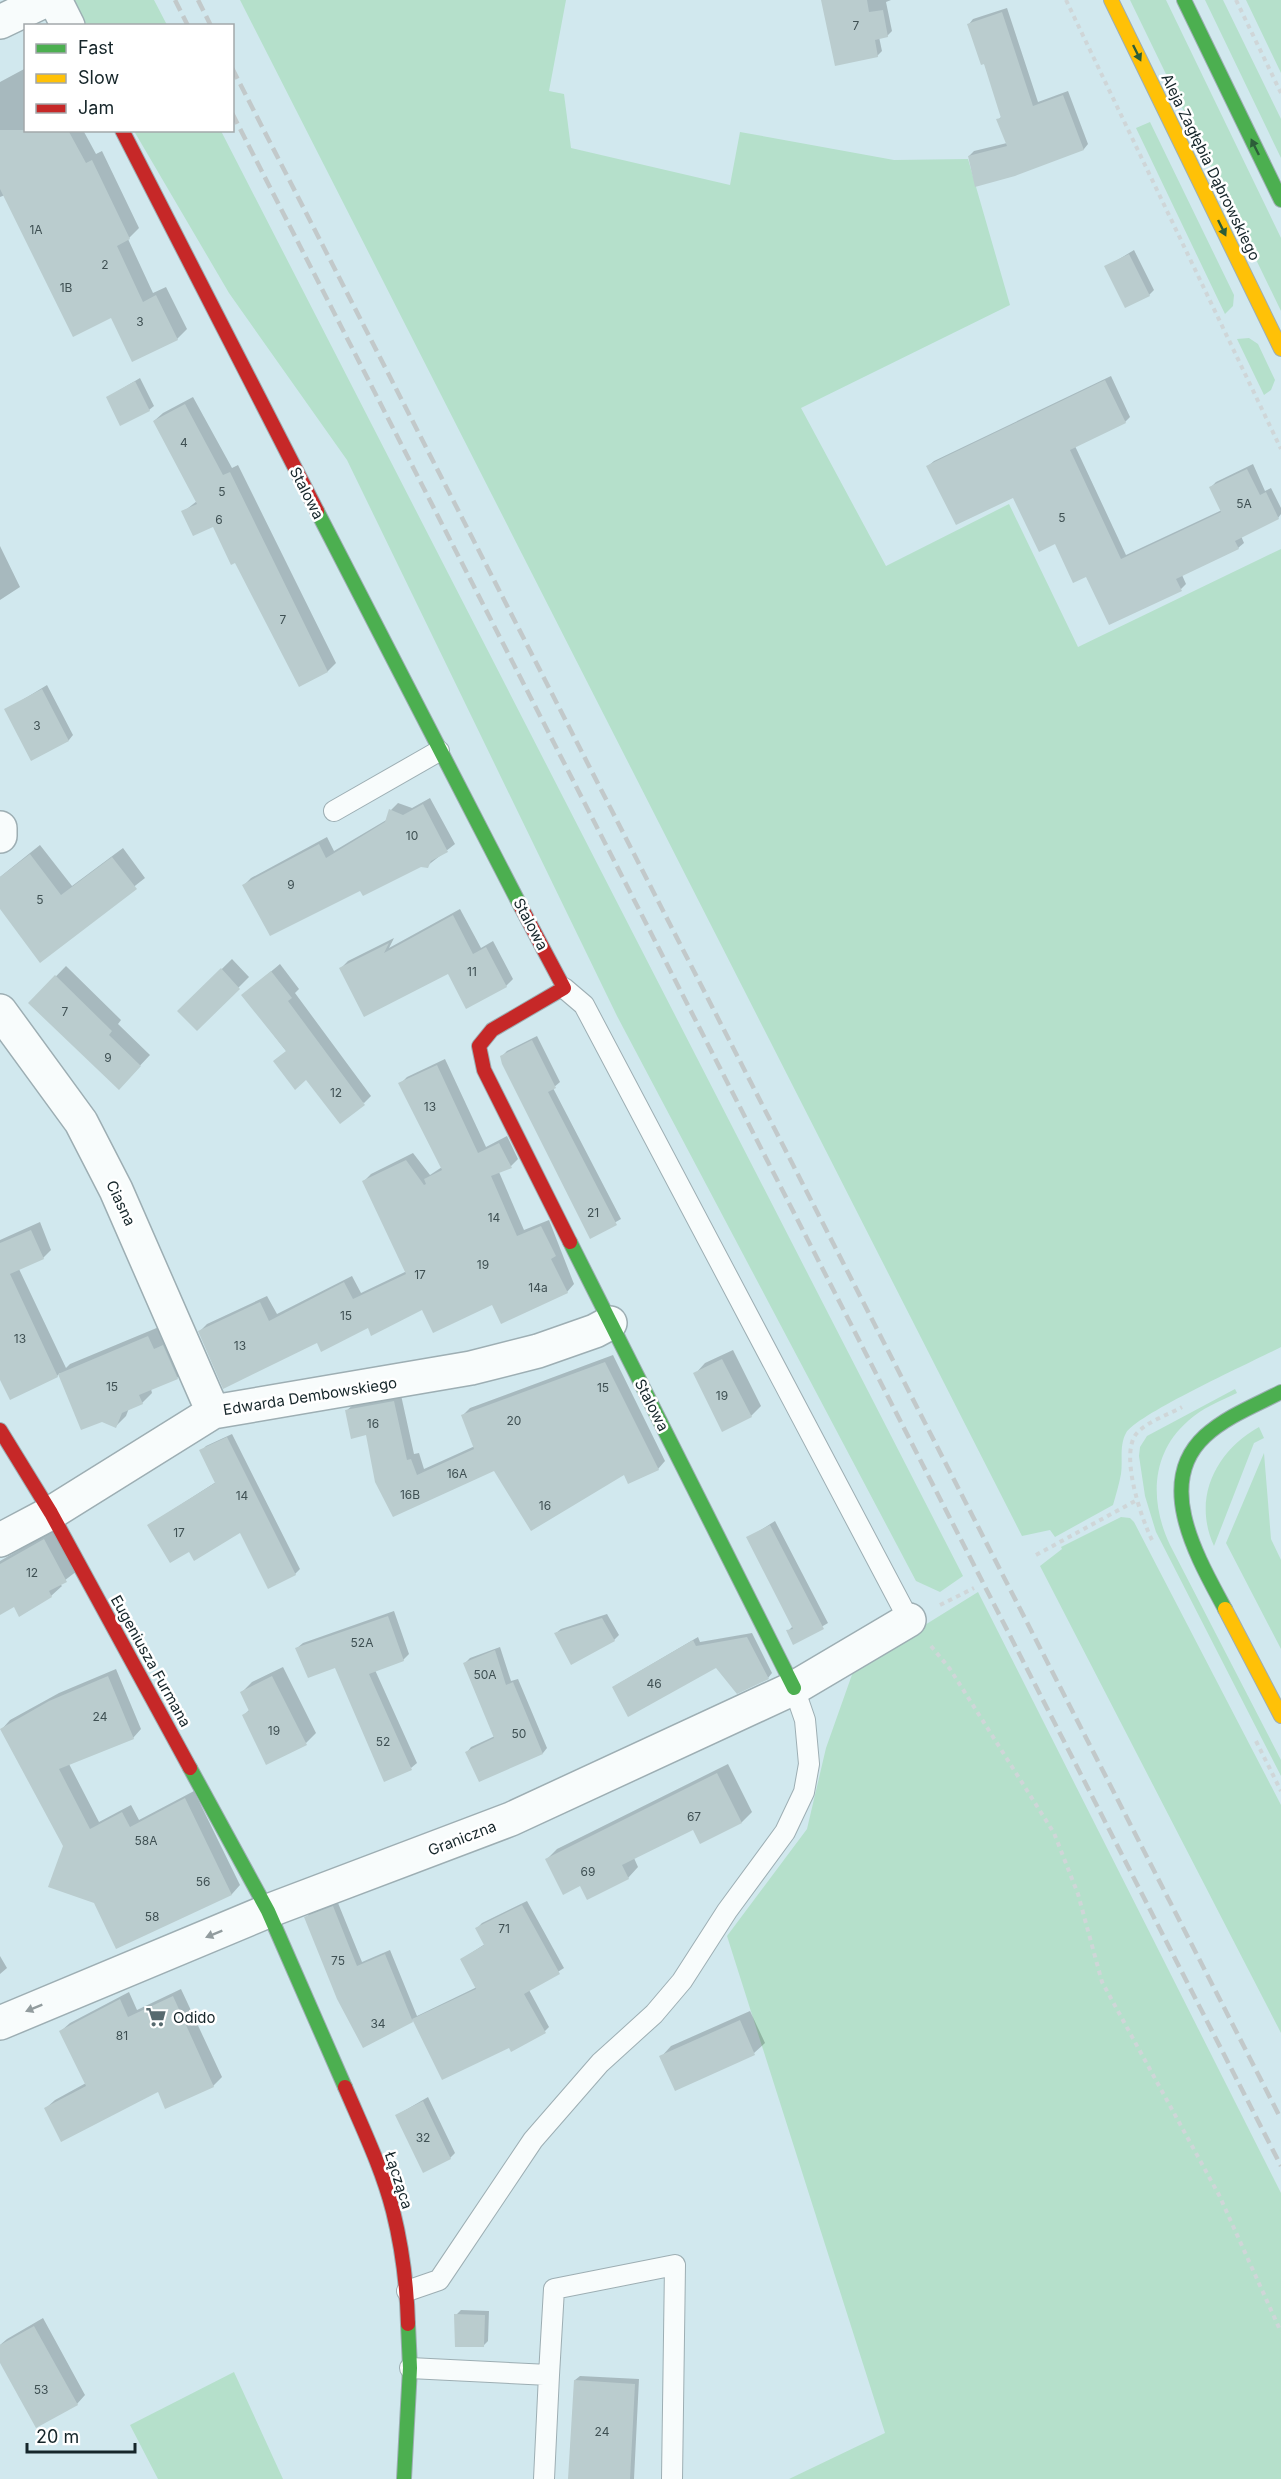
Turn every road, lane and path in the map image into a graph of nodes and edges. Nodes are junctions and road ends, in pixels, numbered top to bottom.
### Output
1 (1066, 0) edge
2 (1111, 0) edge
3 (1184, 0) edge
4 (1236, 0) edge
5 (42, 1) edge
6 (0, 22) edge
7 (66, 24) edge
8 (1281, 93) edge
9 (123, 132) edge
10 (1281, 200) edge
11 (1281, 349) edge
12 (1281, 448) edge
13 (439, 752) junction
14 (334, 811) dead end
15 (0, 828) edge
16 (0, 836) edge
17 (564, 988) junction
18 (0, 1011) edge
19 (610, 1323) junction
20 (1278, 1394) edge
21 (213, 1412) junction
22 (0, 1430) edge
23 (1137, 1500) dead end
24 (51, 1513) junction
25 (0, 1540) edge
26 (1035, 1555) dead end
27 (909, 1620) junction
28 (794, 1688) junction
29 (1281, 1716) edge
30 (268, 1911) junction
31 (0, 2023) edge
32 (407, 2291) junction
33 (1281, 2332) edge
34 (410, 2368) junction
35 (549, 2376) junction
36 (404, 2479) edge
37 (544, 2479) edge
38 (672, 2479) edge

1 - 12 path
2 -> 11 street, Aleja Zagłębia Dąbrowskiego
10 -> 3 street
4 - 8 path
5 - 6 street
5 - 7 street
9 - 13 street, Stalowa
13 - 14 lane
13 - 17 street, Stalowa
15 - 16 street
17 - 19 street, Stalowa
17 - 27 lane
18 - 21 street, Ciasna
19 - 21 street, Edwarda Dembowskiego
19 - 28 street, Stalowa
20 - 29 street
21 - 24 street, Edwarda Dembowskiego
22 - 24 street, Eugeniusza Furmana
23 - 26 path
24 - 25 street, Edwarda Dembowskiego
24 - 30 street, Eugeniusza Furmana
27 - 28 street, Graniczna
27 - 33 path
28 - 30 street, Graniczna
28 - 32 lane
30 -> 31 street, Graniczna
30 - 32 street, Łącząca
32 - 34 street, Łącząca
34 - 35 lane
34 - 36 street, Łącząca
35 - 37 lane
35 - 38 lane

